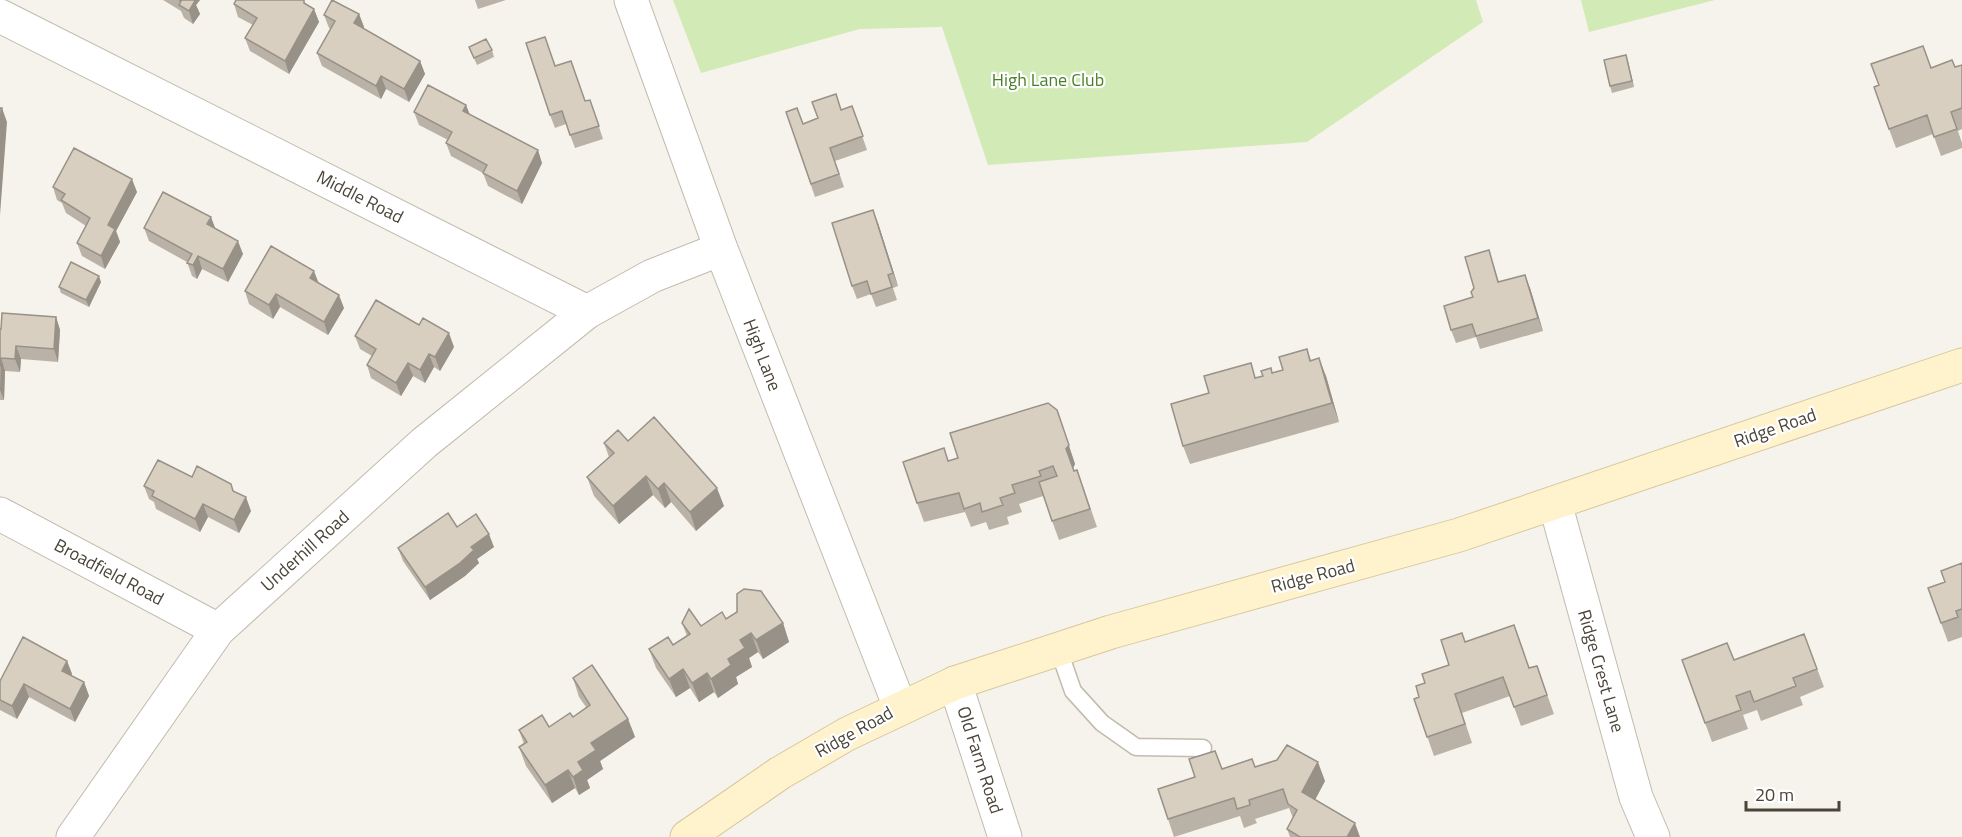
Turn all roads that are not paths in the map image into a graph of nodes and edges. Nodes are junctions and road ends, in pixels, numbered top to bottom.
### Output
1 (632, 0) edge
2 (0, 16) edge
3 (721, 249) junction
4 (587, 312) junction
5 (1962, 365) edge
6 (1555, 503) junction
7 (0, 514) edge
8 (218, 630) junction
9 (1058, 648) junction
10 (955, 683) junction
11 (900, 707) junction
12 (1203, 747) dead end
13 (73, 837) edge
14 (687, 837) edge
15 (1005, 837) edge
16 (1653, 837) edge

1 - 3 street, High Lane
2 - 4 street, Middle Road
3 - 4 street
3 - 11 street, High Lane
4 - 8 street, Underhill Road
5 - 6 main road, Ridge Road
6 - 9 main road, Ridge Road
6 - 16 street, Ridge Crest Lane
7 - 8 street, Broadfield Road
8 - 13 street, Underhill Road
9 - 10 main road, Ridge Road
9 - 12 lane
10 - 11 main road, Ridge Road
10 - 15 street, Old Farm Road
11 - 14 main road, Ridge Road

